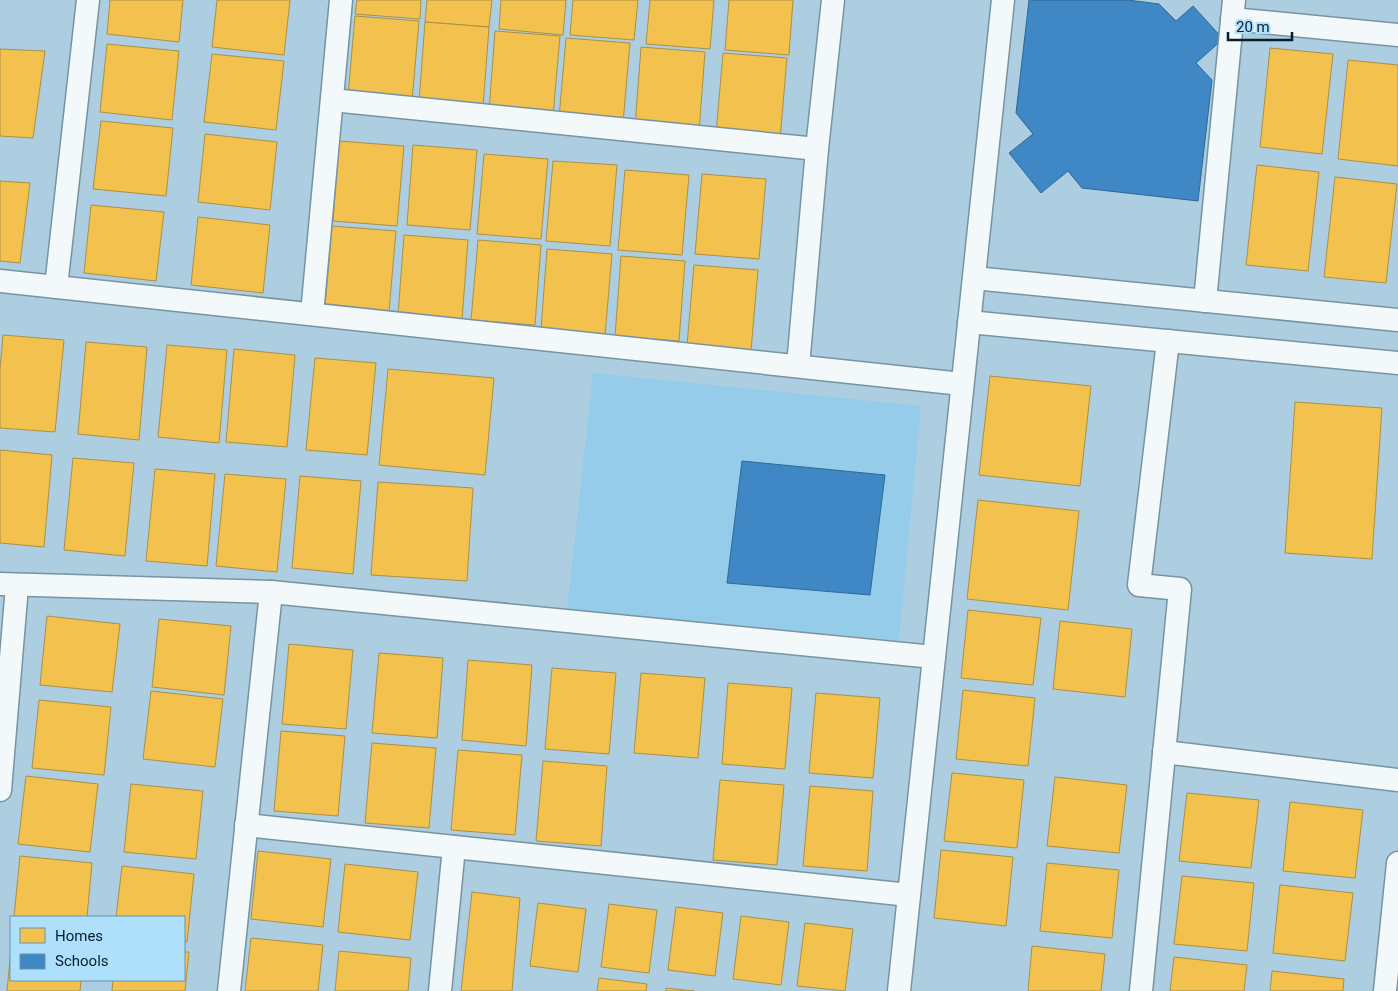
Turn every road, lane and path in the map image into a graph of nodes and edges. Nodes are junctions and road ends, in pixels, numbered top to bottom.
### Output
1 (88, 0) edge
2 (341, 0) edge
3 (833, 0) edge
4 (1002, 0) edge
5 (1233, 9) edge
6 (1398, 35) edge
7 (332, 100) junction
8 (817, 149) junction
9 (974, 278) junction
10 (0, 281) edge
11 (56, 287) junction
12 (1205, 300) junction
13 (312, 314) junction
14 (1398, 320) edge
15 (969, 322) junction
16 (1168, 341) junction
17 (1398, 363) edge
18 (798, 366) junction
19 (962, 384) junction
20 (8, 585) edge
21 (271, 592) junction
22 (934, 657) junction
23 (1164, 752) junction
24 (1398, 780) edge
25 (0, 790) edge
26 (246, 825) junction
27 (454, 847) junction
28 (1398, 863) edge
29 (909, 895) junction
30 (229, 991) edge
31 (440, 991) edge
32 (899, 991) edge
33 (1141, 991) edge
34 (1385, 991) edge

1 - 11 street
2 - 7 street
3 - 8 street
4 - 9 street
5 - 6 street
5 - 12 street
7 - 8 street
7 - 13 street
8 - 18 street
9 - 12 street
9 - 15 street
10 - 11 street
11 - 13 street
12 - 14 street
13 - 18 street
15 - 16 street
15 - 19 street
16 - 17 street
16 - 23 street
18 - 19 street
19 - 22 street
20 - 21 street
20 - 25 street
21 - 22 street
21 - 26 street
22 - 29 street
23 - 24 street
23 - 33 street
26 - 27 street
26 - 30 street
27 - 29 street
27 - 31 street
28 - 34 street
29 - 32 street

